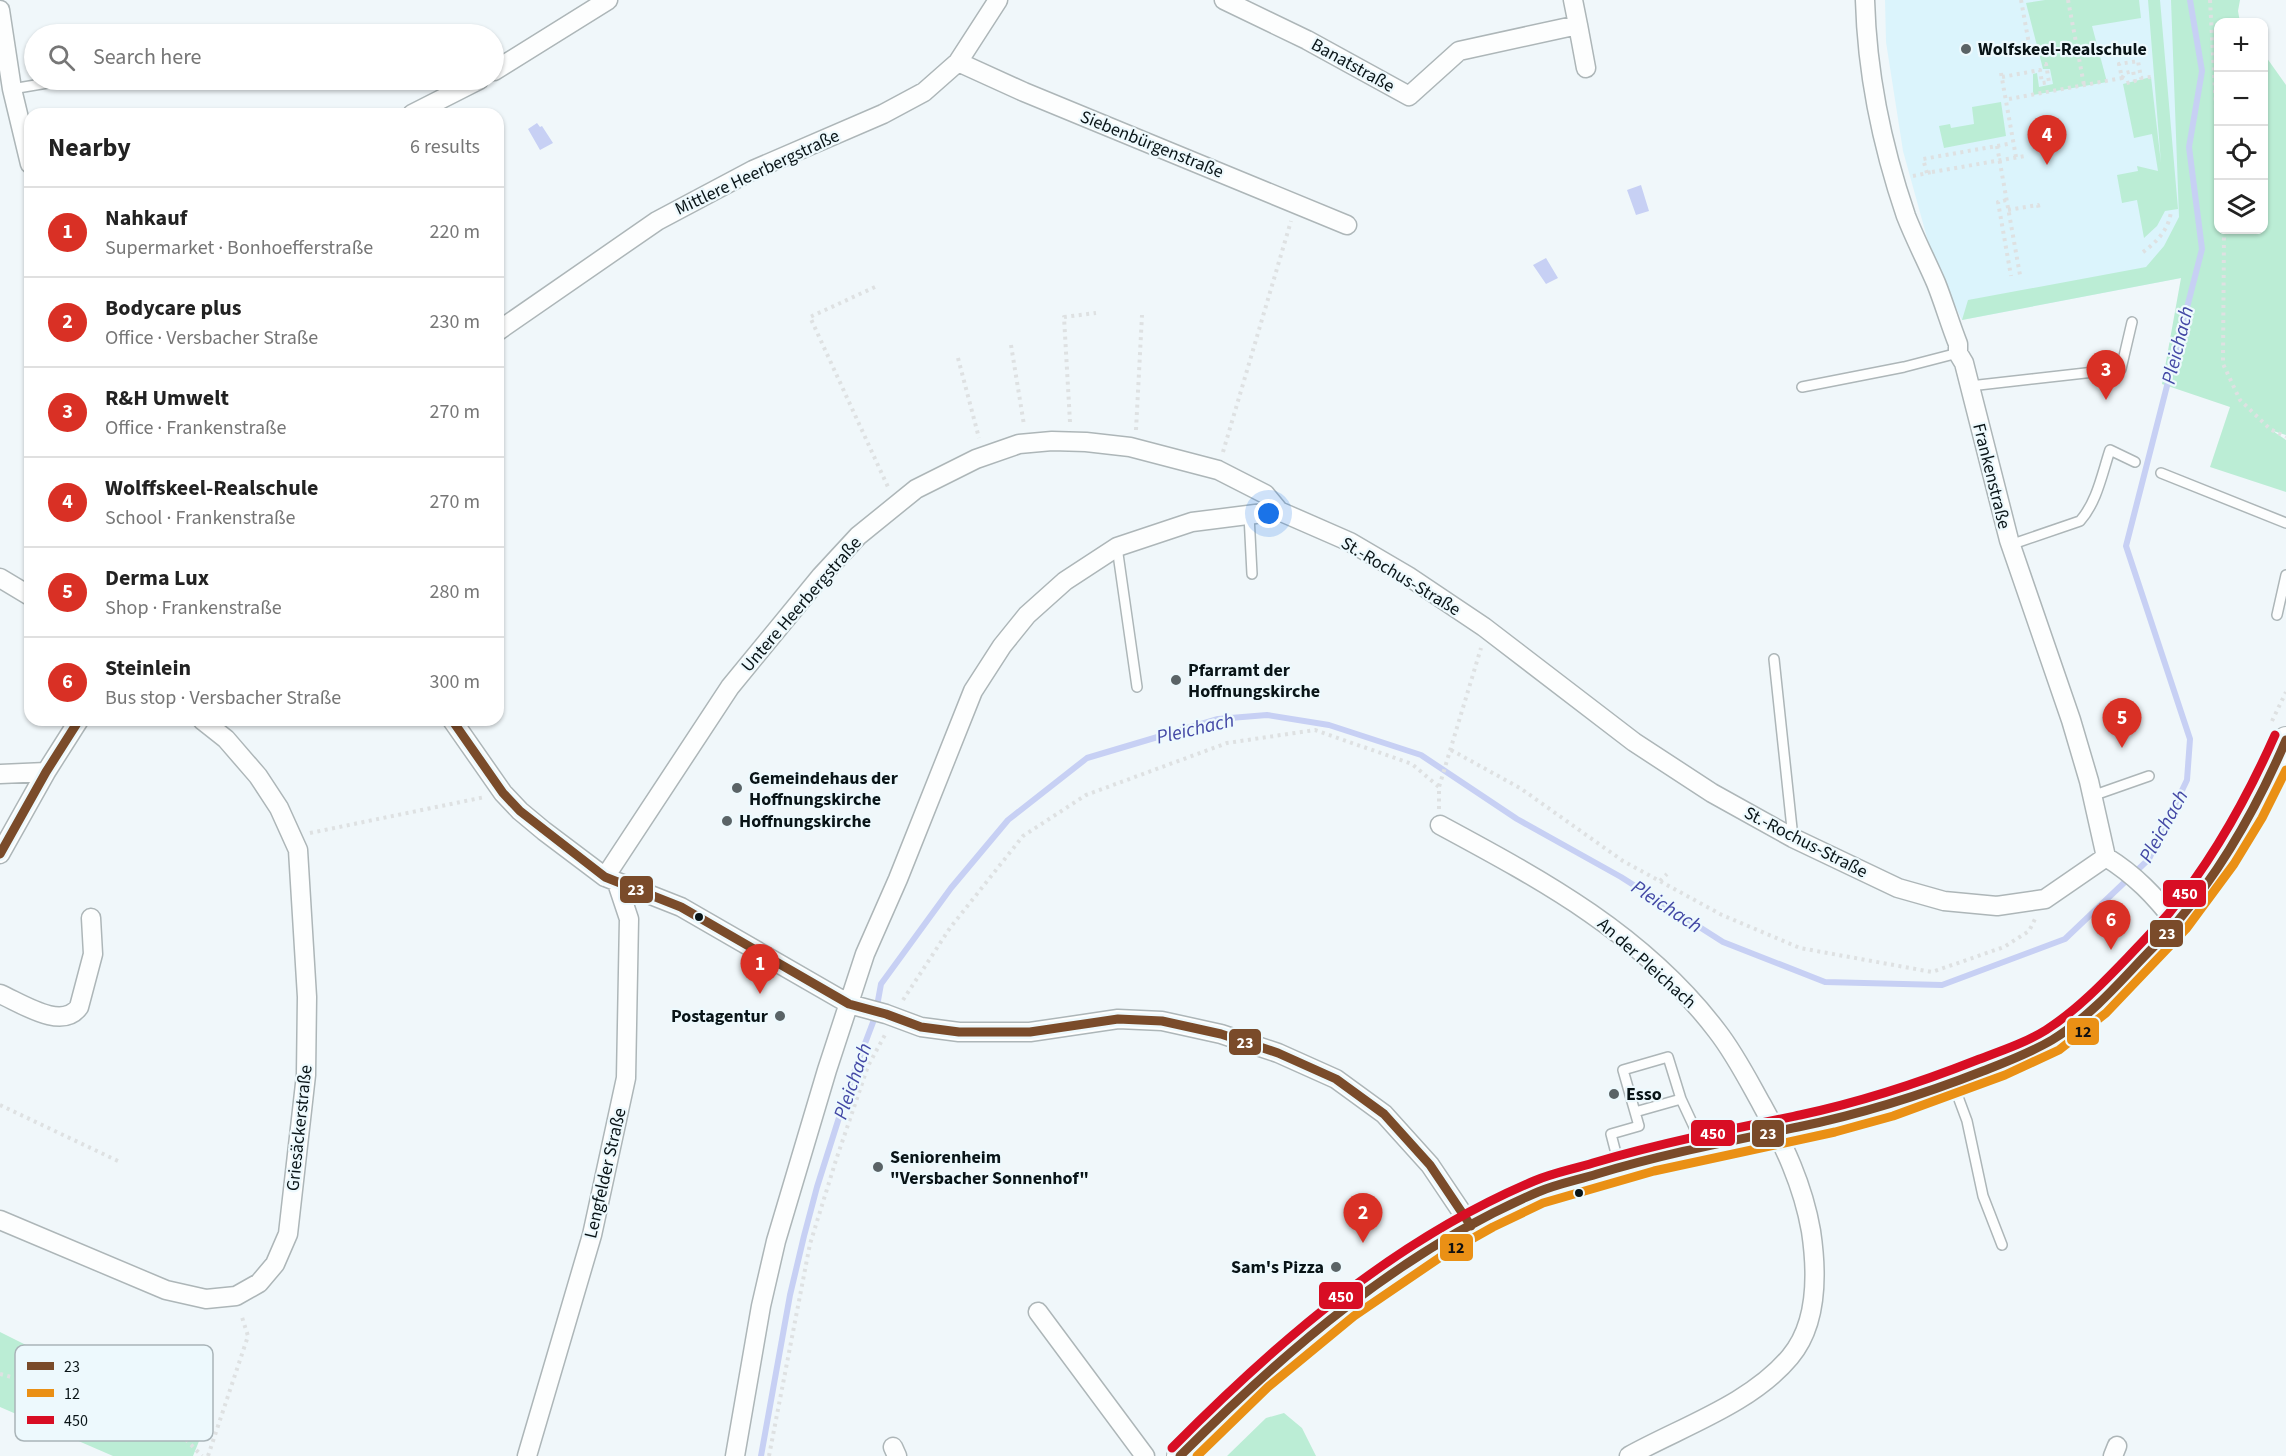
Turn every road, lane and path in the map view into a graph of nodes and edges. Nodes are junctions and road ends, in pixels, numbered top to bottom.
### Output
1 (608, 0) edge
2 (998, 0) edge
3 (1224, 0) edge
4 (1573, 0) edge
5 (1865, 0) edge
6 (2021, 0) edge
7 (2068, 0) edge
8 (2210, 0) edge
9 (0, 10) edge
10 (1578, 25) junction
11 (2031, 55) dead end
12 (958, 62) junction
13 (504, 64) edge
14 (2042, 65) dead end
15 (1586, 68) dead end
16 (2151, 77) dead end
17 (2084, 85) junction
18 (24, 87) edge
19 (12, 89) junction
20 (459, 90) edge
21 (2009, 99) dead end
22 (424, 108) edge
23 (2217, 126) edge
24 (24, 139) edge
25 (2008, 144) dead end
26 (1996, 146) junction
27 (2025, 156) dead end
28 (2016, 157) junction
29 (1932, 172) dead end
30 (1927, 173) dead end
31 (2006, 200) junction
32 (2008, 210) junction
33 (2039, 210) dead end
34 (2171, 210) dead end
35 (1347, 225) dead end
36 (2224, 234) edge
37 (1287, 235) dead end
38 (2143, 252) dead end
39 (2020, 275) dead end
40 (2011, 276) dead end
41 (875, 287) dead end
42 (1096, 313) dead end
43 (1142, 315) dead end
44 (2132, 322) dead end
45 (504, 327) edge
46 (1011, 345) dead end
47 (1958, 353) junction
48 (958, 358) dead end
49 (1970, 386) junction
50 (1802, 387) dead end
51 (1024, 424) dead end
52 (2286, 437) edge
53 (1071, 441) junction
54 (1135, 448) junction
55 (984, 456) junction
56 (2135, 462) dead end
57 (1218, 470) junction
58 (2161, 472) dead end
59 (896, 504) junction
60 (1279, 511) junction
61 (1249, 515) junction
62 (2286, 523) edge
63 (2010, 545) junction
64 (1117, 547) junction
65 (1252, 574) dead end
66 (2286, 575) edge
67 (0, 578) edge
68 (24, 592) edge
69 (2277, 615) dead end
70 (1484, 627) junction
71 (1774, 660) dead end
72 (1137, 687) dead end
73 (75, 726) edge
74 (209, 726) edge
75 (456, 726) edge
76 (2286, 740) edge
77 (1451, 750) junction
78 (46, 772) junction
79 (0, 774) edge
80 (2149, 776) dead end
81 (503, 793) junction
82 (2092, 796) junction
83 (1440, 825) dead end
84 (292, 837) junction
85 (1793, 838) junction
86 (0, 854) edge
87 (2106, 857) junction
88 (1667, 874) dead end
89 (611, 880) junction
90 (1660, 881) junction
91 (2045, 899) junction
92 (91, 918) dead end
93 (2176, 923) junction
94 (0, 994) edge
95 (849, 1004) junction
96 (890, 1015) junction
97 (1953, 1084) junction
98 (1681, 1099) junction
99 (0, 1105) edge
100 (1635, 1112) junction
101 (1776, 1131) junction
102 (1703, 1147) junction
103 (118, 1161) dead end
104 (1620, 1167) junction
105 (0, 1220) edge
106 (1471, 1226) junction
107 (2002, 1245) dead end
108 (236, 1296) junction
109 (1038, 1312) dead end
110 (0, 1374) edge
111 (15, 1378) edge
112 (187, 1441) edge
113 (202, 1456) edge
114 (208, 1456) edge
115 (527, 1456) edge
116 (735, 1456) edge
117 (770, 1456) edge
118 (1145, 1456) edge
119 (1180, 1456) edge
120 (1629, 1456) edge

1 - 13 street
2 - 12 street, Mittlere Heerbergstraße
3 - 10 street, Banatstraße
4 - 10 street
5 - 47 street, Frankenstraße
6 - 11 path
7 - 17 path
8 - 23 path
9 - 19 street
10 - 15 street
12 - 35 street, Siebenbürgenstraße
12 - 45 street, Mittlere Heerbergstraße
14 - 28 path
16 - 17 path
17 - 21 path
18 - 19 lane
19 - 24 street
20 - 22 street
25 - 26 path
26 - 30 path
26 - 31 path
27 - 28 path, bridge
28 - 29 path, bridge
31 - 32 path
31 - 40 path
32 - 33 path
32 - 39 path
34 - 38 path
36 - 52 path
37 - 57 path
41 - 59 path
42 - 53 path
43 - 54 path
44 - 49 lane
46 - 51 path
47 - 49 street, Frankenstraße
47 - 50 lane
48 - 55 path
49 - 63 street, Frankenstraße
53 - 54 street, Untere Heerbergstraße
53 - 55 street, Untere Heerbergstraße
54 - 57 street, Untere Heerbergstraße
55 - 59 street, Untere Heerbergstraße
56 - 63 lane
57 - 60 street, Untere Heerbergstraße
58 - 62 lane
59 - 89 street, Untere Heerbergstraße
60 - 61 street
60 - 70 street, St.-Rochus-Straße
61 - 64 street
61 - 65 lane
63 - 82 street, Frankenstraße
64 - 72 lane
64 - 95 street
66 - 69 lane
67 - 68 street
70 - 77 path
70 - 85 street, St.-Rochus-Straße
71 - 85 lane
73 - 78 street
74 - 84 street, Griesäckerstraße
75 - 81 street
76 - 93 main road
77 - 90 path
77 - 96 path
78 - 79 street
78 - 86 street
80 - 82 lane
81 - 84 path
81 - 89 street
82 - 87 street, Frankenstraße
83 - 101 street, An der Pleichach
84 - 108 street, Griesäckerstraße
85 - 91 street, St.-Rochus-Straße
87 - 91 street, St.-Rochus-Straße
87 - 93 street
88 - 90 path
89 - 95 street
89 - 115 street, Lengfelder Straße
90 - 91 path
92 - 94 street
93 - 97 main road
95 - 96 street
95 - 116 street
96 - 106 street
96 - 117 path
97 - 101 main road
97 - 107 lane
98 - 100 lane
98 - 100 lane
98 - 102 lane
99 - 103 path
100 - 104 lane
101 - 102 main road
101 - 120 street, An der Pleichach
102 - 104 main road
104 - 106 main road
105 - 108 street, Griesäckerstraße
106 - 119 main road
108 - 114 path
109 - 118 street
110 - 111 path
112 - 113 path

